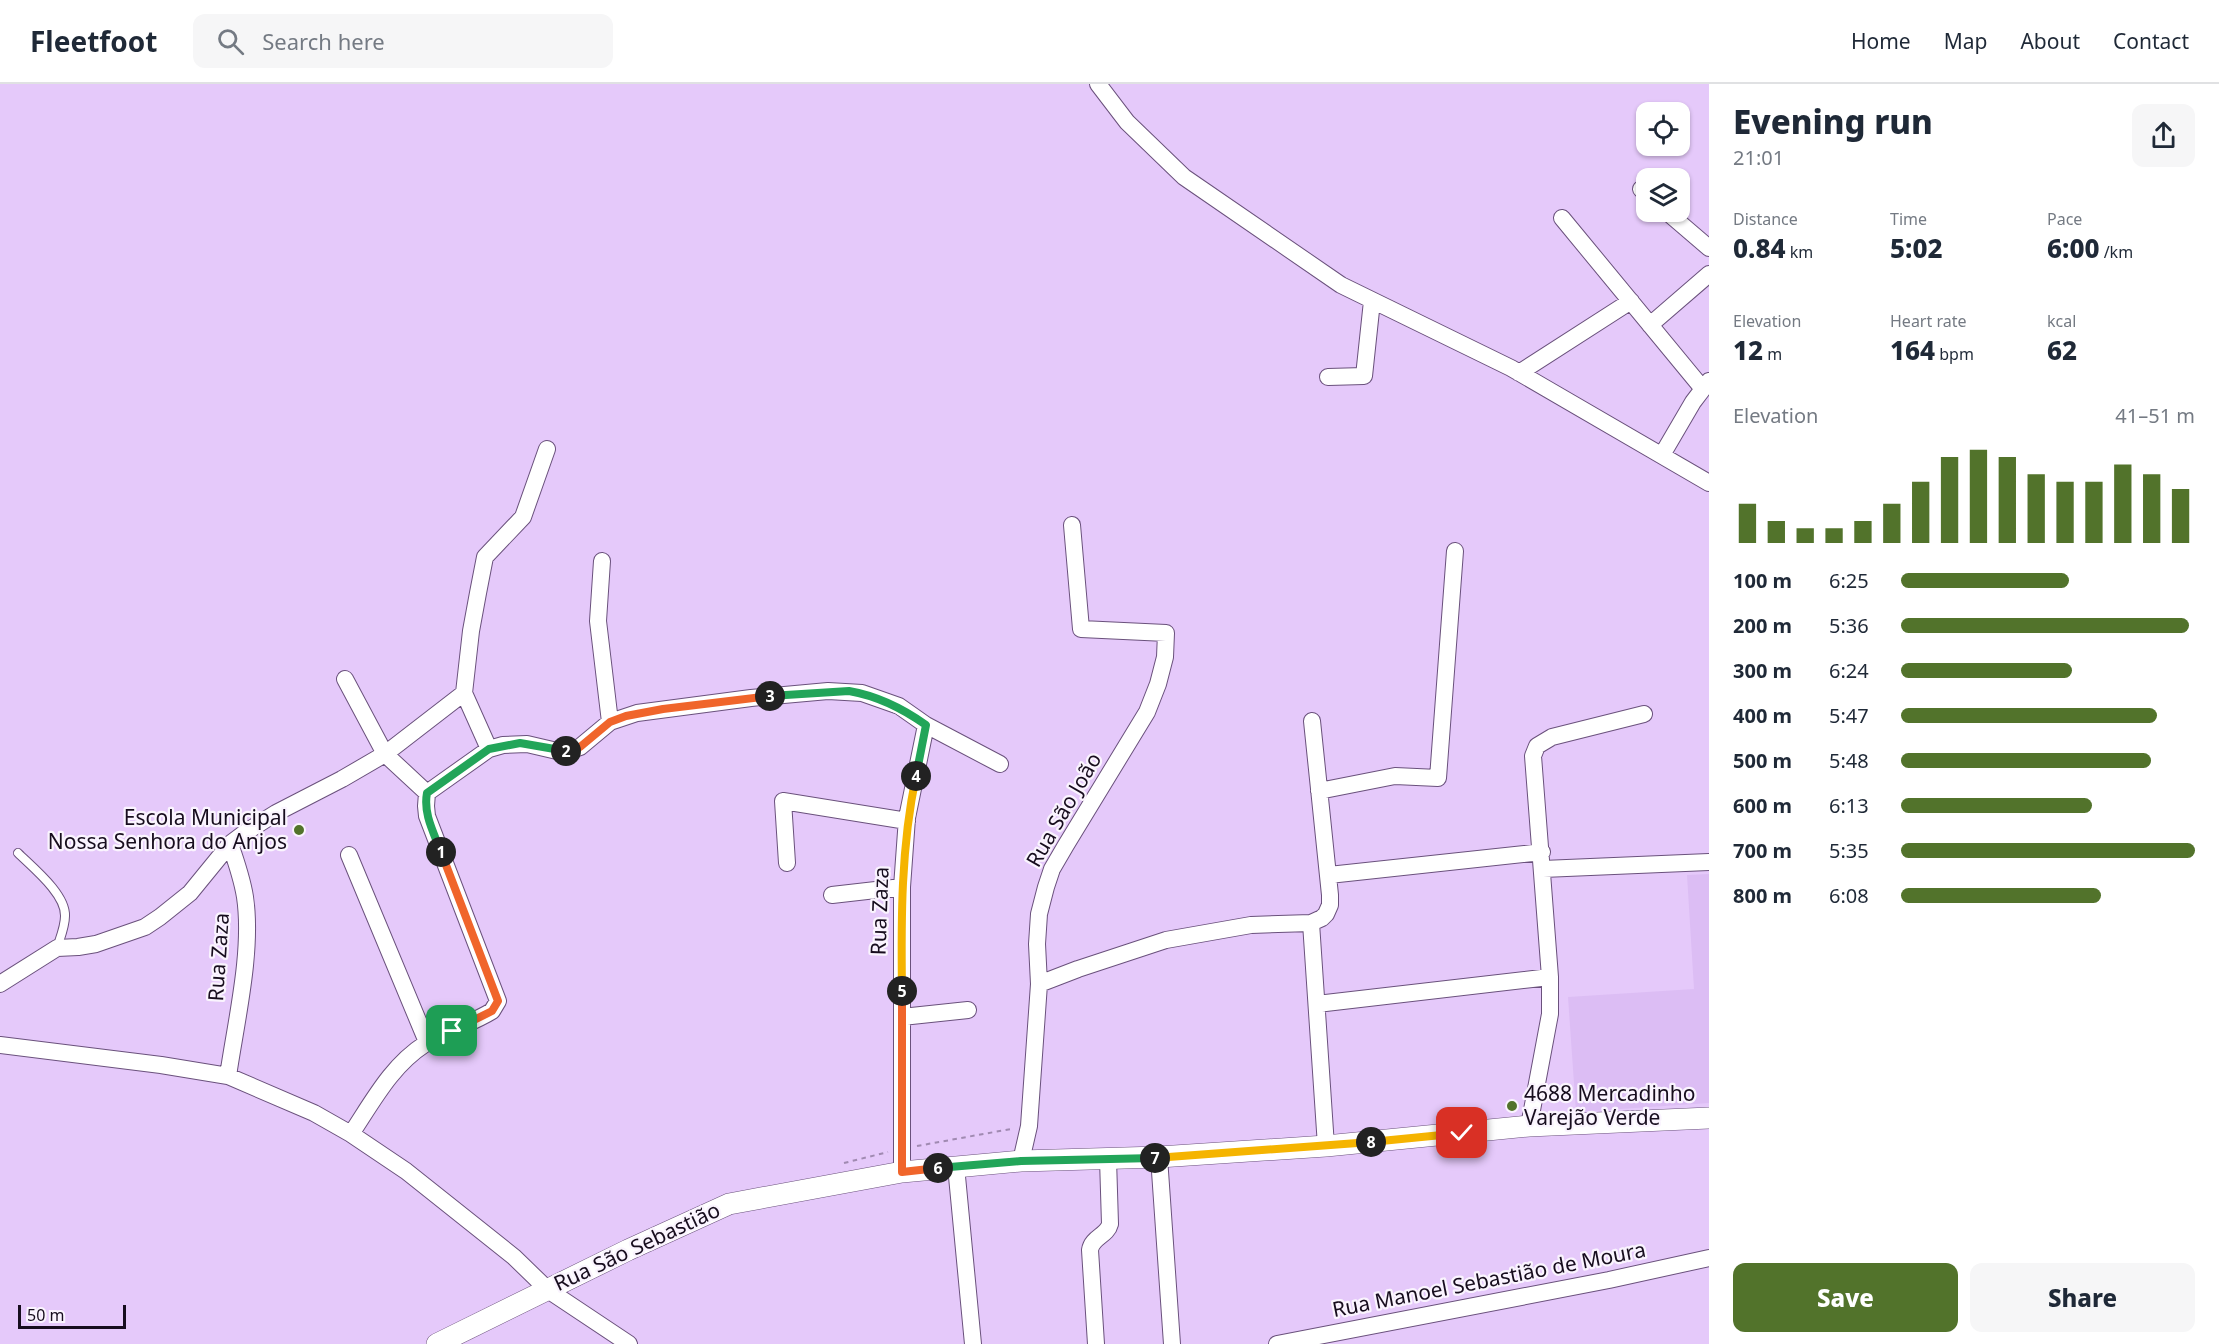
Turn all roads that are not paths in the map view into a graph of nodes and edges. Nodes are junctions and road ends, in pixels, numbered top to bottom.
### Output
1 (1098, 84) edge
2 (1562, 218) dead end
3 (1679, 222) edge
4 (1709, 248) edge
5 (1709, 274) edge
6 (1372, 301) junction
7 (1631, 301) junction
8 (1650, 325) junction
9 (1520, 373) junction
10 (1328, 377) dead end
11 (1706, 385) edge
12 (547, 449) dead end
13 (1662, 456) junction
14 (1709, 483) edge
15 (1072, 525) dead end
16 (1455, 551) dead end
17 (602, 561) dead end
18 (345, 679) dead end
19 (464, 693) junction
20 (1644, 714) dead end
21 (1312, 721) dead end
22 (610, 722) junction
23 (926, 725) junction
24 (489, 749) junction
25 (385, 754) junction
26 (1000, 764) dead end
27 (1319, 790) junction
28 (427, 793) junction
29 (907, 821) junction
30 (230, 844) junction
31 (18, 853) dead end
32 (349, 855) dead end
33 (1542, 861) junction
34 (788, 862) dead end
35 (1709, 862) edge
36 (1329, 875) junction
37 (902, 888) junction
38 (832, 895) dead end
39 (1311, 923) junction
40 (57, 948) junction
41 (1550, 977) junction
42 (0, 984) edge
43 (1039, 984) junction
44 (1317, 1004) junction
45 (968, 1010) dead end
46 (902, 1017) junction
47 (428, 1042) junction
48 (0, 1045) edge
49 (228, 1076) junction
50 (1709, 1118) edge
51 (1529, 1126) junction
52 (351, 1134) junction
53 (1326, 1146) junction
54 (1159, 1157) junction
55 (1108, 1160) junction
56 (1021, 1161) junction
57 (956, 1166) junction
58 (902, 1172) junction
59 (1709, 1258) edge
60 (548, 1290) junction
61 (469, 1336) edge
62 (437, 1344) edge
63 (629, 1344) edge
64 (973, 1344) edge
65 (1096, 1344) edge
66 (1172, 1344) edge
67 (1277, 1344) edge

1 - 6 street
2 - 7 street
3 - 4 street
5 - 8 street
6 - 9 street
6 - 10 street
7 - 8 street
7 - 9 street
8 - 11 street
9 - 13 street
11 - 13 street
12 - 19 street
13 - 14 street
15 - 43 street, Rua São João
16 - 27 street
17 - 22 street
18 - 25 street
19 - 24 street
19 - 25 street
20 - 33 street
21 - 27 street
22 - 23 street
22 - 24 street
23 - 26 street
23 - 29 street, Rua Zaza
24 - 28 street
25 - 28 street
25 - 30 street
27 - 36 street
28 - 47 street
29 - 34 street
29 - 37 street, Rua Zaza
30 - 40 street
30 - 49 street, Rua Zaza
31 - 40 lane
32 - 47 street
33 - 35 street
33 - 36 street
33 - 41 street
36 - 39 street
37 - 38 street
37 - 46 street, Rua Zaza
39 - 43 street
39 - 44 street
40 - 42 street
41 - 44 street
41 - 51 street
43 - 56 street, Rua São João
44 - 53 street
45 - 46 street
46 - 58 street, Rua Zaza
47 - 52 street
48 - 49 street
49 - 52 street
50 - 51 street, Rua São Sebastião
51 - 53 street, Rua São Sebastião
52 - 60 street
53 - 54 street, Rua São Sebastião
54 - 55 street, Rua São Sebastião
54 - 66 street
55 - 56 street, Rua São Sebastião
55 - 65 street
56 - 57 street, Rua São Sebastião
57 - 58 street, Rua São Sebastião
57 - 64 street
58 - 60 street, Rua São Sebastião
59 - 67 street, Rua Manoel Sebastião de Moura
60 - 61 street, Rua São Sebastião
60 - 63 street
61 - 62 street, Rua São Sebastião

